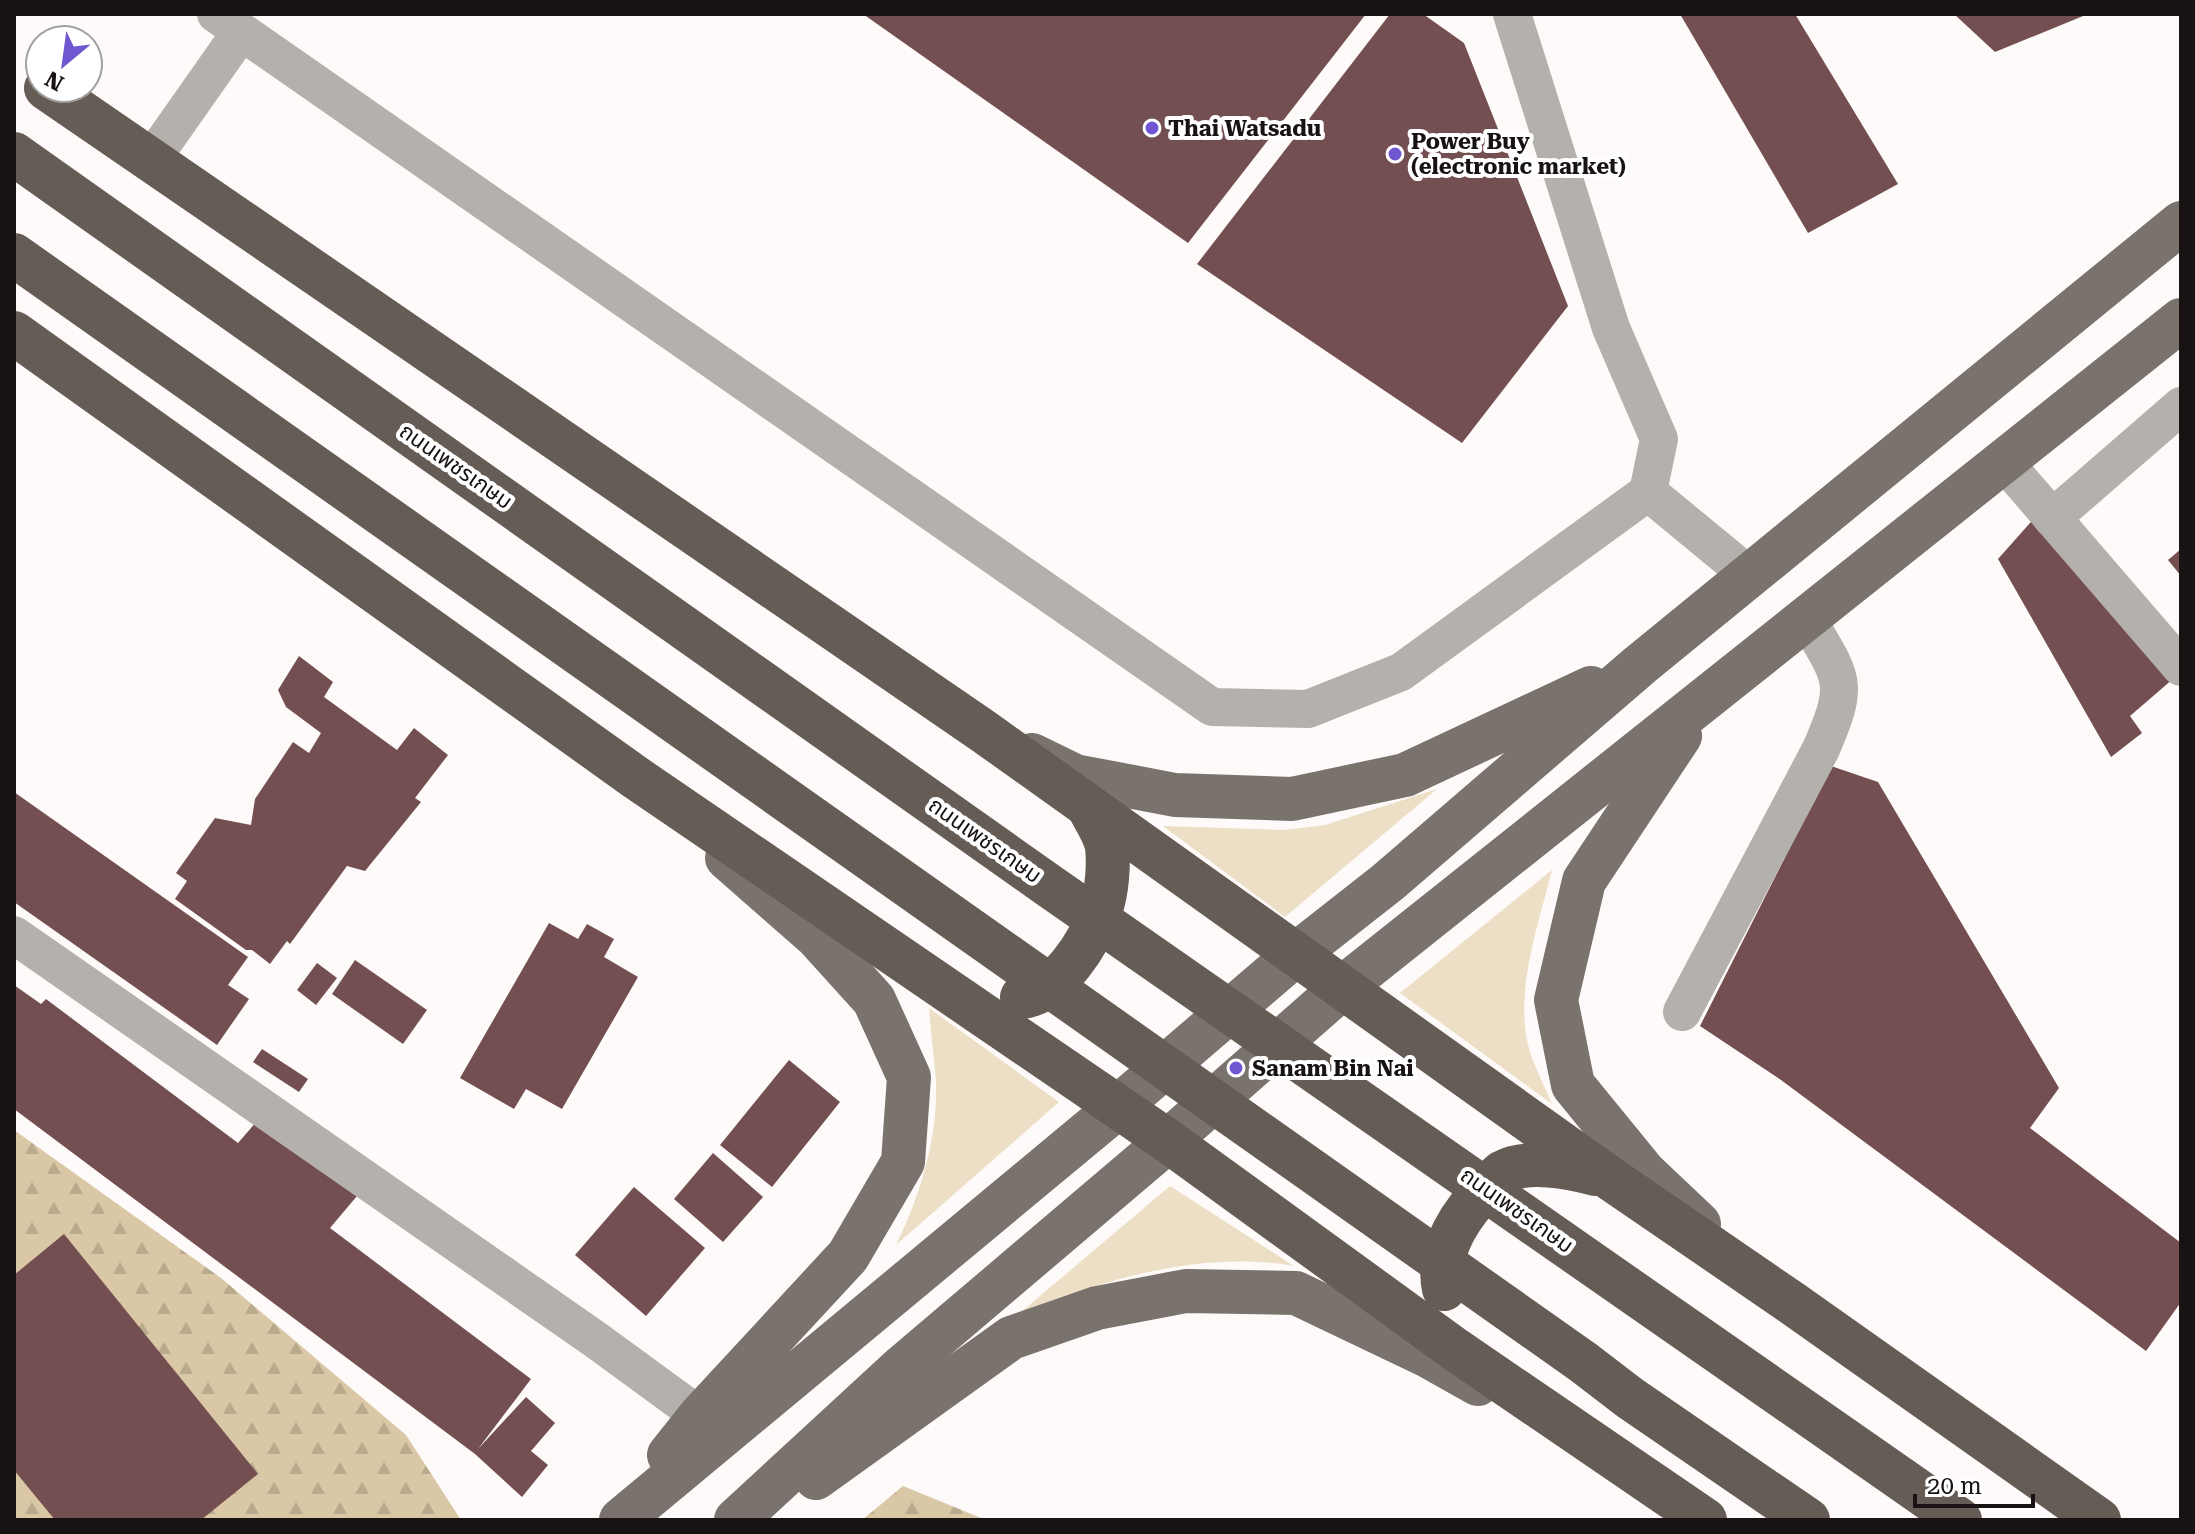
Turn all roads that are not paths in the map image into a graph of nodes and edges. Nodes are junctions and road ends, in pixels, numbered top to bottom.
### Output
1 (1512, 14) edge
2 (228, 23) edge
3 (69, 104) edge
4 (14, 154) edge
5 (151, 160) junction
6 (2181, 223) edge
7 (14, 255) edge
8 (2181, 320) edge
9 (14, 333) edge
10 (2181, 406) edge
11 (2005, 463) junction
12 (1648, 492) junction
13 (2052, 518) junction
14 (1750, 576) junction
15 (1807, 619) junction
16 (1640, 665) junction
17 (2181, 667) edge
18 (1702, 704) junction
19 (983, 731) junction
20 (635, 777) junction
21 (1089, 808) junction
22 (14, 935) edge
23 (1295, 955) junction
24 (942, 987) junction
25 (1342, 988) junction
26 (1682, 1012) dead end
27 (1118, 1107) junction
28 (1168, 1141) junction
29 (1611, 1179) junction
30 (1792, 1303) junction
31 (1456, 1350) junction
32 (700, 1416) junction
33 (1647, 1479) junction
34 (620, 1520) edge
35 (736, 1520) edge
36 (758, 1520) edge
37 (1705, 1520) edge
38 (1808, 1520) edge
39 (1960, 1520) edge
40 (2099, 1520) edge

1 - 12 street
2 - 5 street
2 - 12 street
3 - 5 highway
4 - 39 highway, ถนนเพชรเกษม
5 - 19 highway
6 - 14 main road
7 - 38 highway
8 - 11 main road
9 - 20 highway
10 - 13 street
11 - 13 street
11 - 15 main road
12 - 14 street
13 - 17 street
14 - 16 main road
15 - 18 main road
15 - 26 street
16 - 19 main road
16 - 23 main road
18 - 25 main road
18 - 30 main road
19 - 21 highway
20 - 24 highway
20 - 32 main road
21 - 23 highway
21 - 24 highway
22 - 32 street
23 - 25 highway
23 - 27 main road
24 - 27 highway
25 - 28 main road
25 - 29 highway
27 - 28 highway
27 - 34 main road
28 - 31 highway
28 - 35 main road
29 - 30 highway
29 - 31 highway
30 - 40 highway
31 - 33 highway
32 - 34 main road
33 - 36 main road
33 - 37 highway

